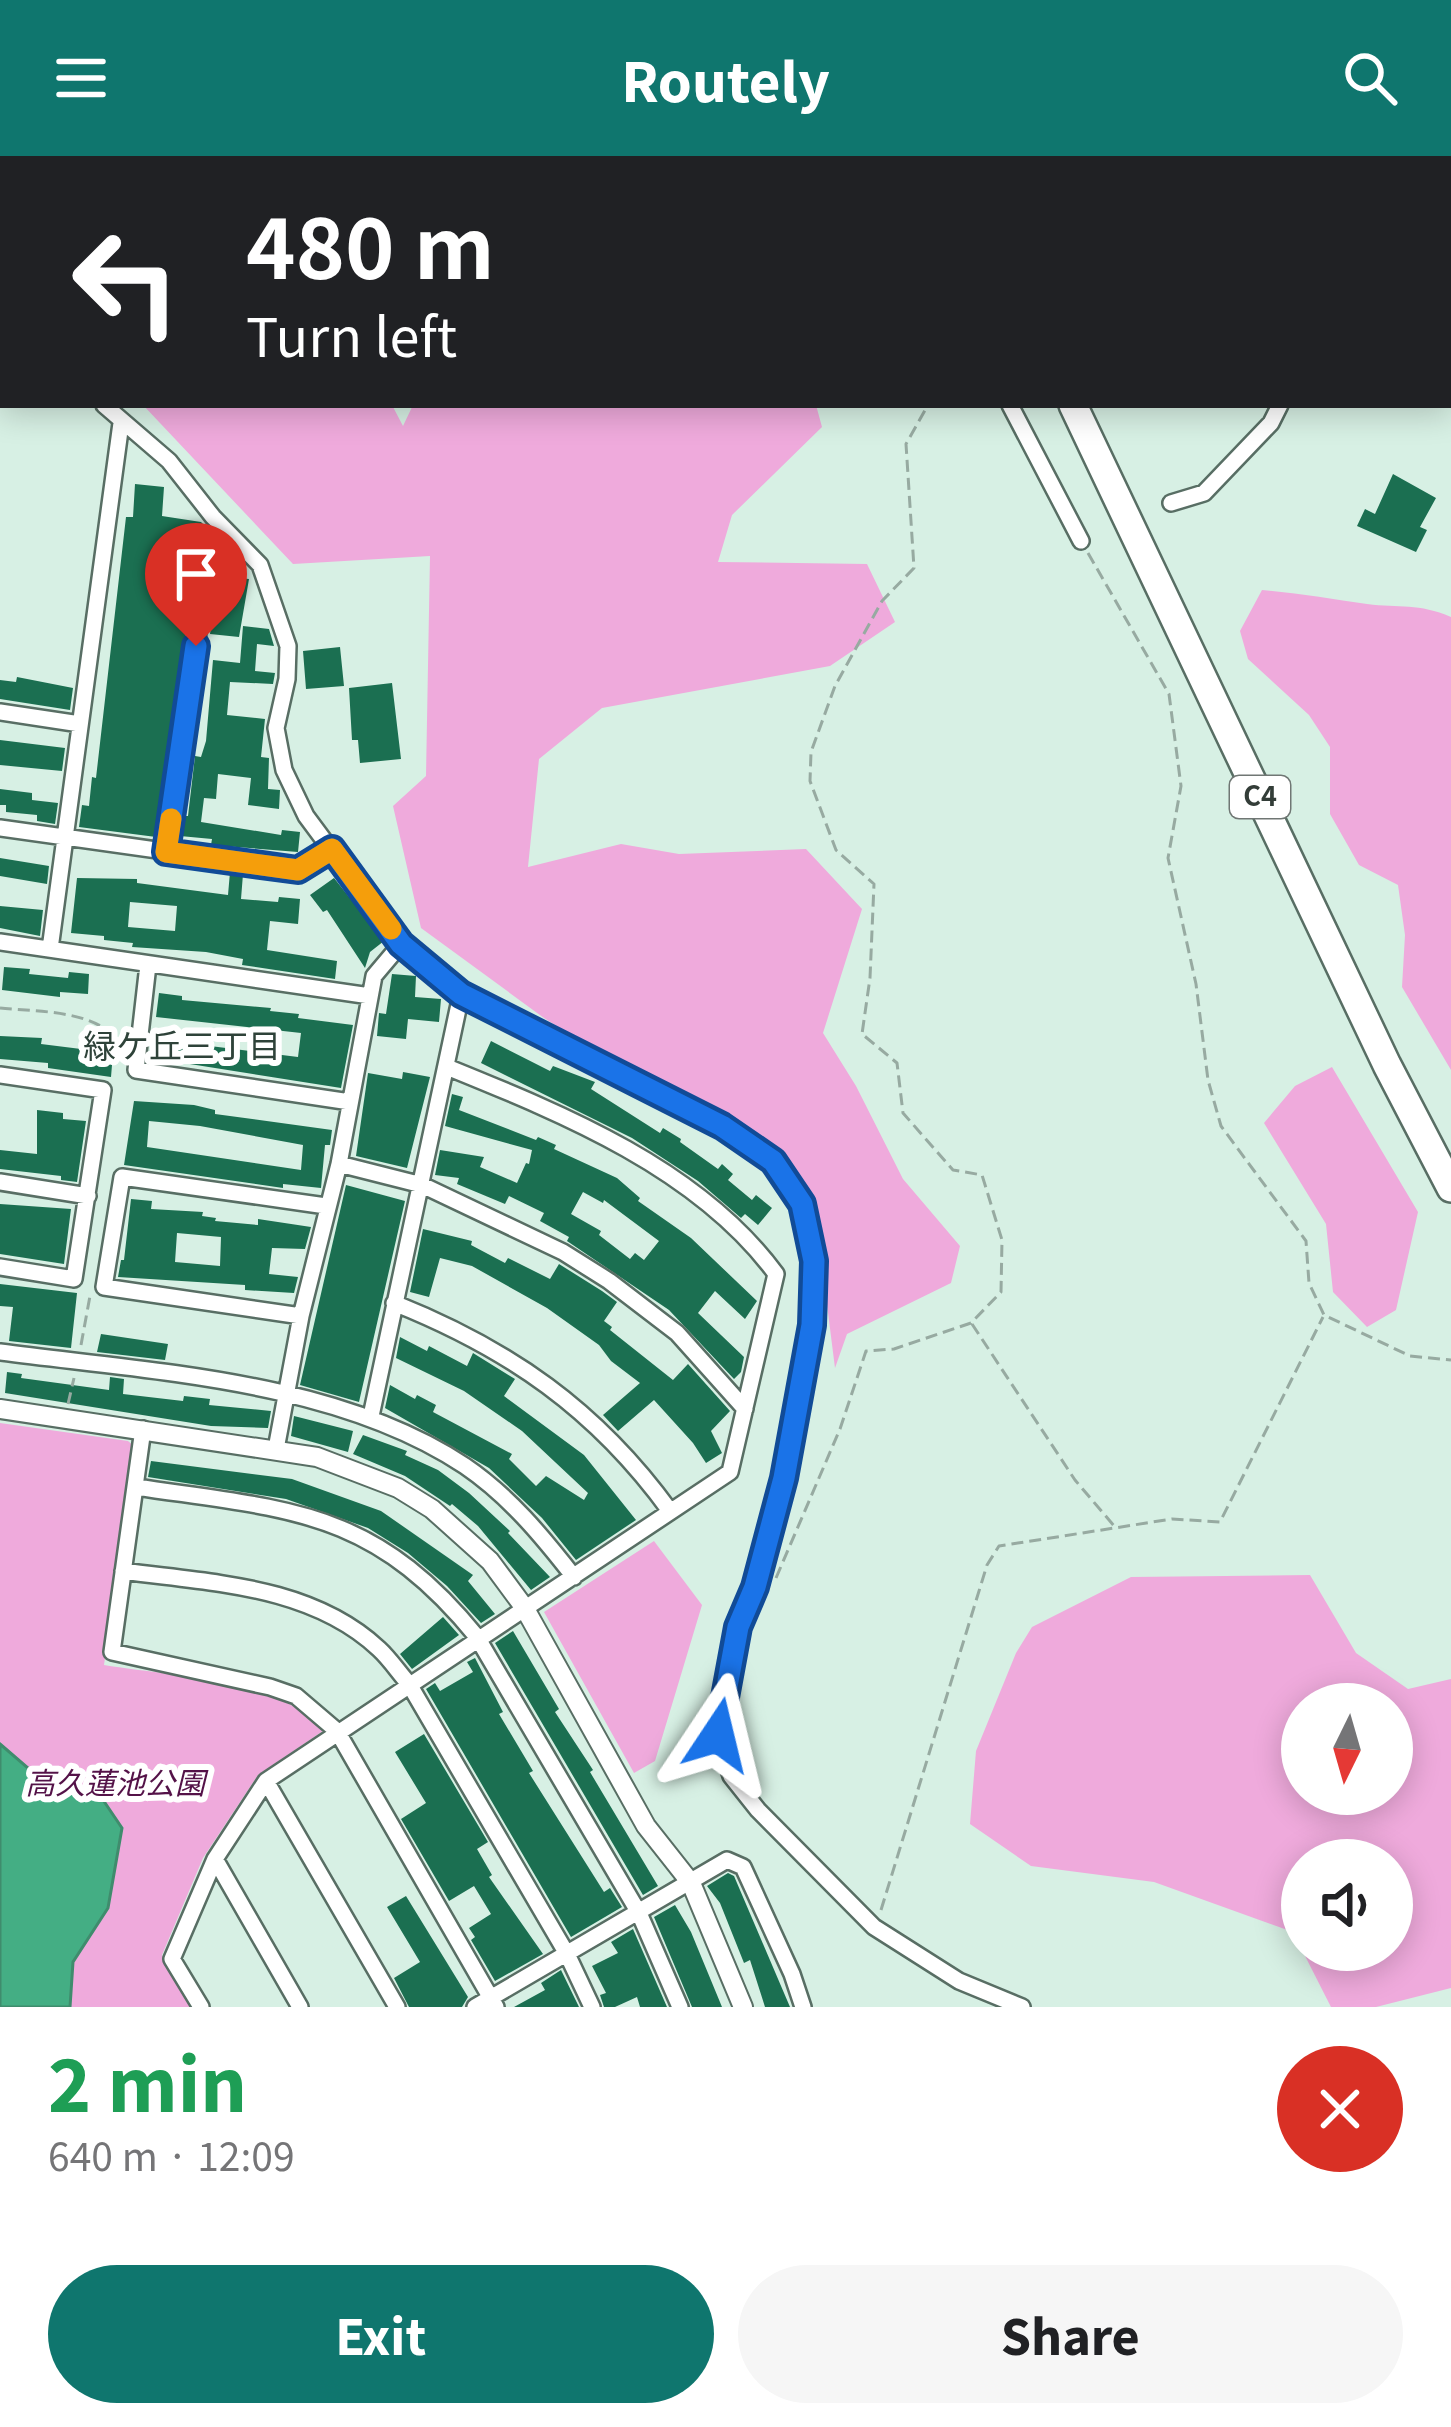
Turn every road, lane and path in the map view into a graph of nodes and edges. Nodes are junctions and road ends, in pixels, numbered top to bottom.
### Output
1 (107, 408) edge
2 (926, 408) edge
3 (1012, 408) edge
4 (1074, 408) edge
5 (1279, 408) edge
6 (121, 423) junction
7 (1171, 503) dead end
8 (1081, 542) joint
9 (238, 543) junction
10 (0, 712) edge
11 (80, 724) junction
12 (0, 829) edge
13 (65, 838) junction
14 (332, 849) junction
15 (166, 852) junction
16 (0, 942) edge
17 (401, 944) junction
18 (50, 950) junction
19 (148, 965) junction
20 (461, 994) junction
21 (370, 996) junction
22 (0, 1008) edge
23 (447, 1067) junction
24 (136, 1070) junction
25 (0, 1075) edge
26 (350, 1102) junction
27 (339, 1164) junction
28 (0, 1183) edge
29 (422, 1185) junction
30 (1451, 1188) edge
31 (88, 1196) junction
32 (326, 1206) junction
33 (0, 1268) edge
34 (394, 1303) junction
35 (302, 1316) junction
36 (1324, 1316) junction
37 (971, 1323) junction
38 (0, 1352) edge
39 (1451, 1360) edge
40 (288, 1393) junction
41 (0, 1409) edge
42 (745, 1409) junction
43 (371, 1416) junction
44 (143, 1429) junction
45 (275, 1449) junction
46 (136, 1487) junction
47 (670, 1510) junction
48 (1117, 1528) junction
49 (123, 1571) junction
50 (574, 1577) junction
51 (765, 1592) dead end
52 (524, 1607) junction
53 (477, 1637) junction
54 (409, 1684) junction
55 (338, 1731) junction
56 (266, 1780) junction
57 (215, 1859) junction
58 (691, 1883) junction
59 (639, 1913) junction
60 (874, 1927) junction
61 (567, 1954) junction
62 (494, 2002) edge
63 (201, 2007) edge
64 (300, 2007) edge
65 (397, 2007) edge
66 (475, 2007) edge
67 (592, 2007) edge
68 (680, 2007) edge
69 (743, 2007) edge
70 (803, 2007) edge
71 (1022, 2007) edge

1 - 6 street
2 - 37 path
3 - 8 street
4 - 30 highway, C4
5 - 7 street
6 - 9 street
6 - 11 street
8 - 36 path
9 - 14 street
9 - 15 street
10 - 11 street
11 - 13 street
12 - 13 street
13 - 15 street
13 - 18 street
14 - 15 street
14 - 17 street
16 - 18 street
17 - 20 street
17 - 21 street
18 - 19 street
19 - 21 street
19 - 24 street
20 - 23 street
20 - 60 street
21 - 26 street
22 - 24 path
23 - 29 street
23 - 42 street
24 - 26 street
25 - 31 street
26 - 27 street
27 - 29 street
27 - 32 street
28 - 31 street
29 - 34 street
29 - 42 street
31 - 33 street
32 - 35 street
32 - 35 street
34 - 43 street
34 - 47 street
35 - 40 street
36 - 39 path
36 - 48 path
37 - 48 path
37 - 51 path
38 - 40 street
40 - 43 street
40 - 45 street
41 - 44 street
42 - 47 street
43 - 50 street
44 - 45 street
44 - 46 street
45 - 52 street
46 - 49 street
46 - 53 street
47 - 50 street
48 - 60 path
49 - 54 street
49 - 55 street
50 - 52 street
52 - 53 street
52 - 58 street
53 - 54 street
53 - 59 street
54 - 55 street
54 - 61 street
55 - 56 street
55 - 62 street
56 - 57 street
56 - 65 street
57 - 63 street
57 - 64 street
58 - 59 street
58 - 69 street
58 - 70 street
59 - 61 street
59 - 68 street
60 - 71 street
61 - 62 street
61 - 67 street
62 - 66 street

